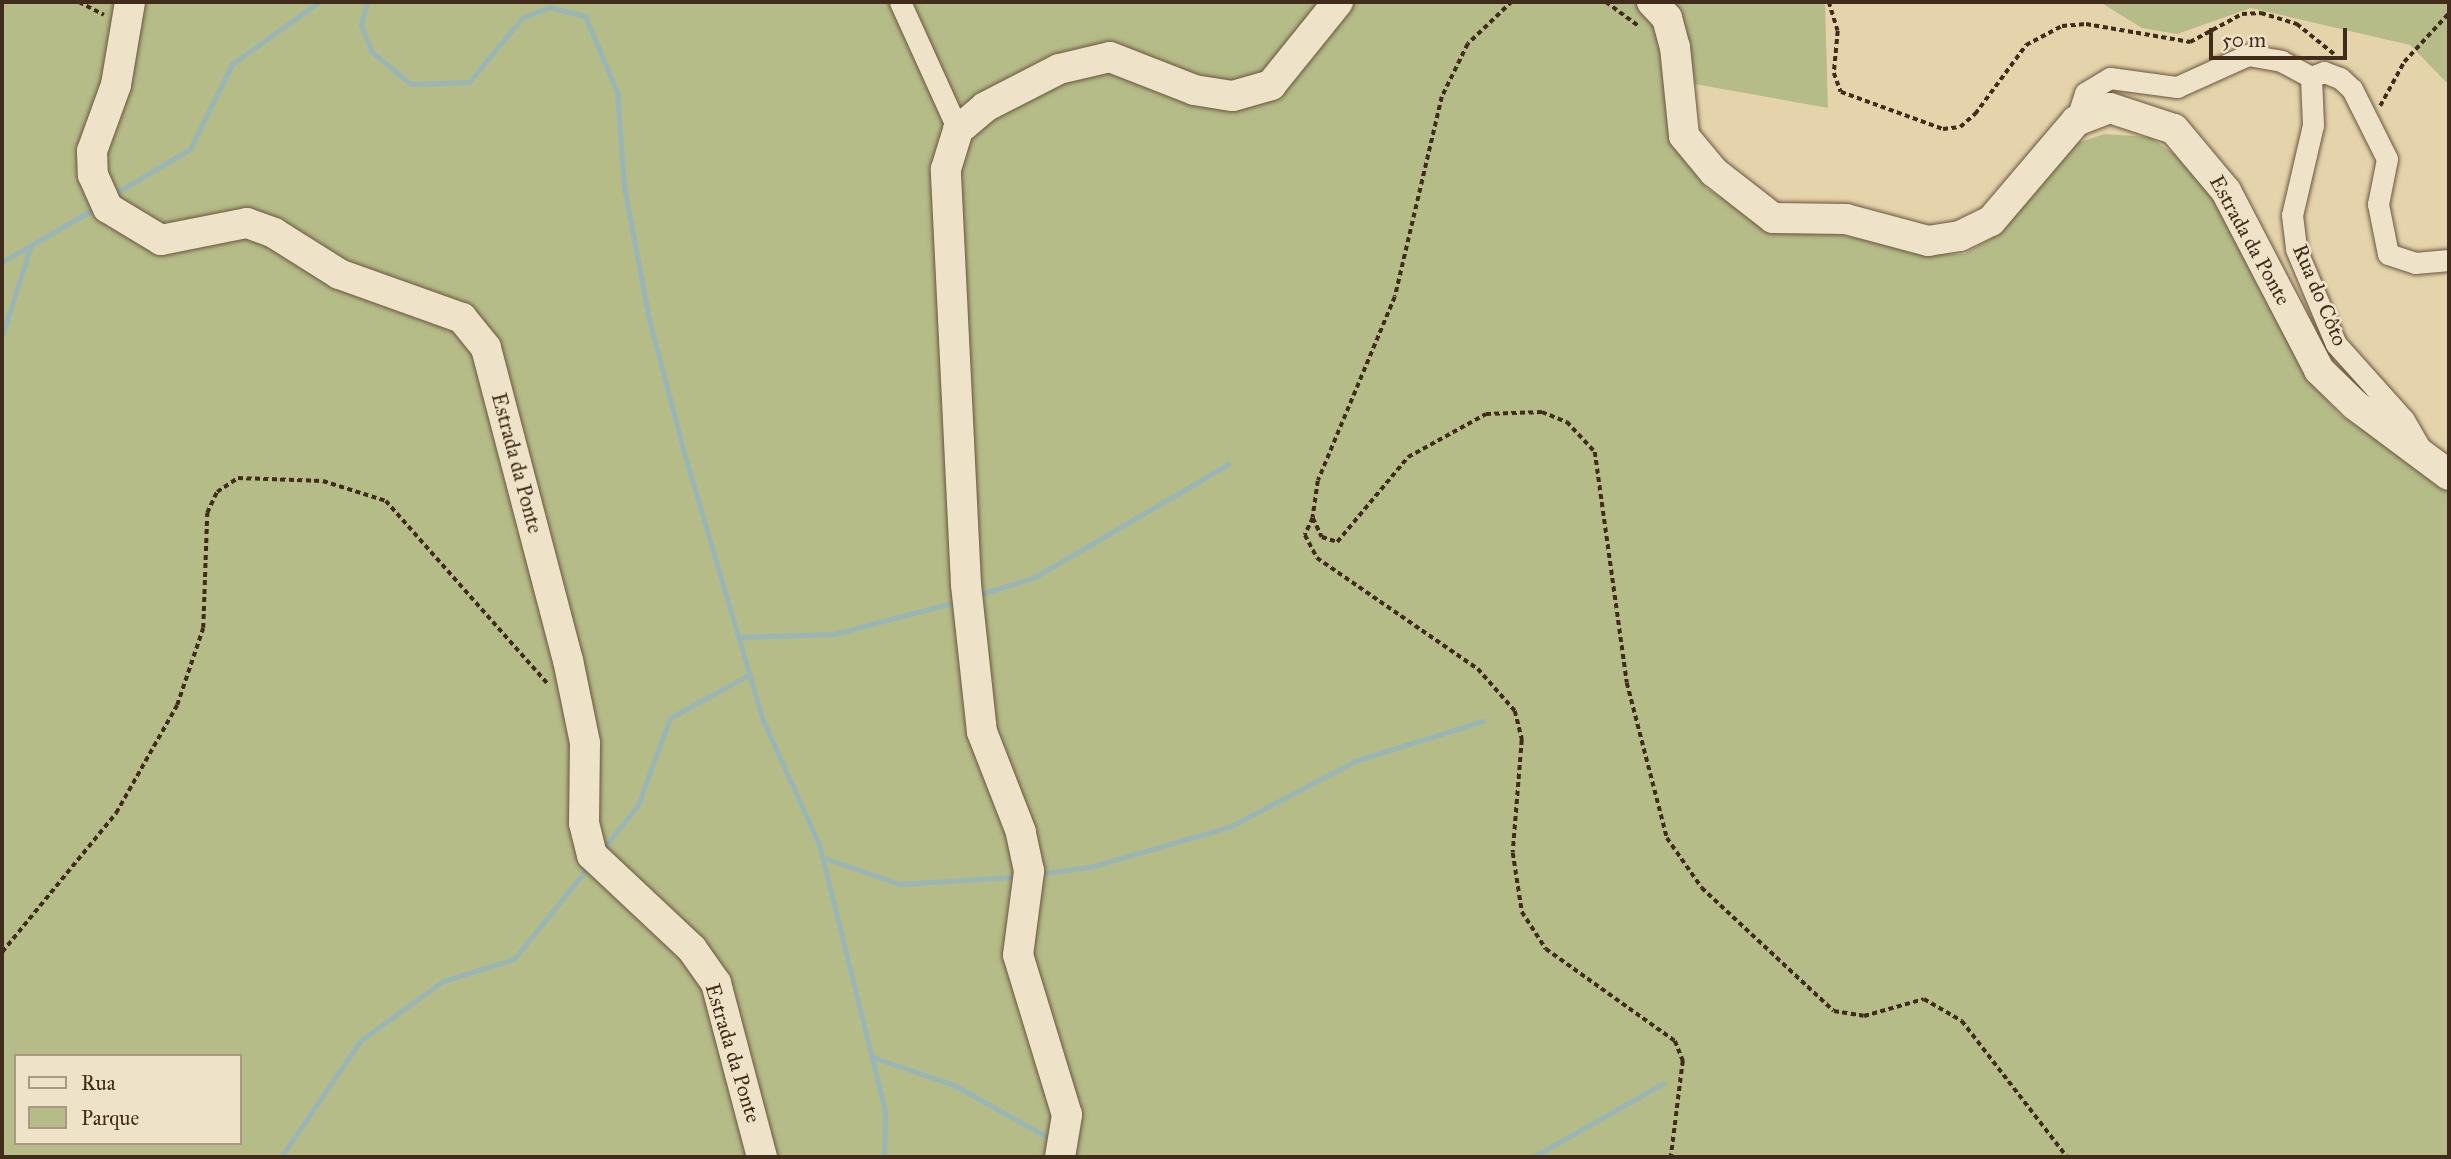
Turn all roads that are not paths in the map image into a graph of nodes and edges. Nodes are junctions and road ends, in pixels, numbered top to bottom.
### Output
1 (130, 2) edge
2 (900, 2) edge
3 (1338, 2) edge
4 (1652, 2) edge
5 (2311, 77) junction
6 (2076, 121) junction
7 (958, 130) junction
8 (2449, 260) edge
9 (2419, 446) junction
10 (2449, 475) edge
11 (762, 1157) edge
12 (1060, 1157) edge

1 - 11 street, Estrada da Ponte
2 - 7 street
3 - 7 street
4 - 6 street, Estrada da Ponte
5 - 6 street
5 - 8 street
5 - 9 street, Rua do Côto
6 - 9 street, Estrada da Ponte
7 - 12 street
9 - 10 street, Estrada da Ponte

